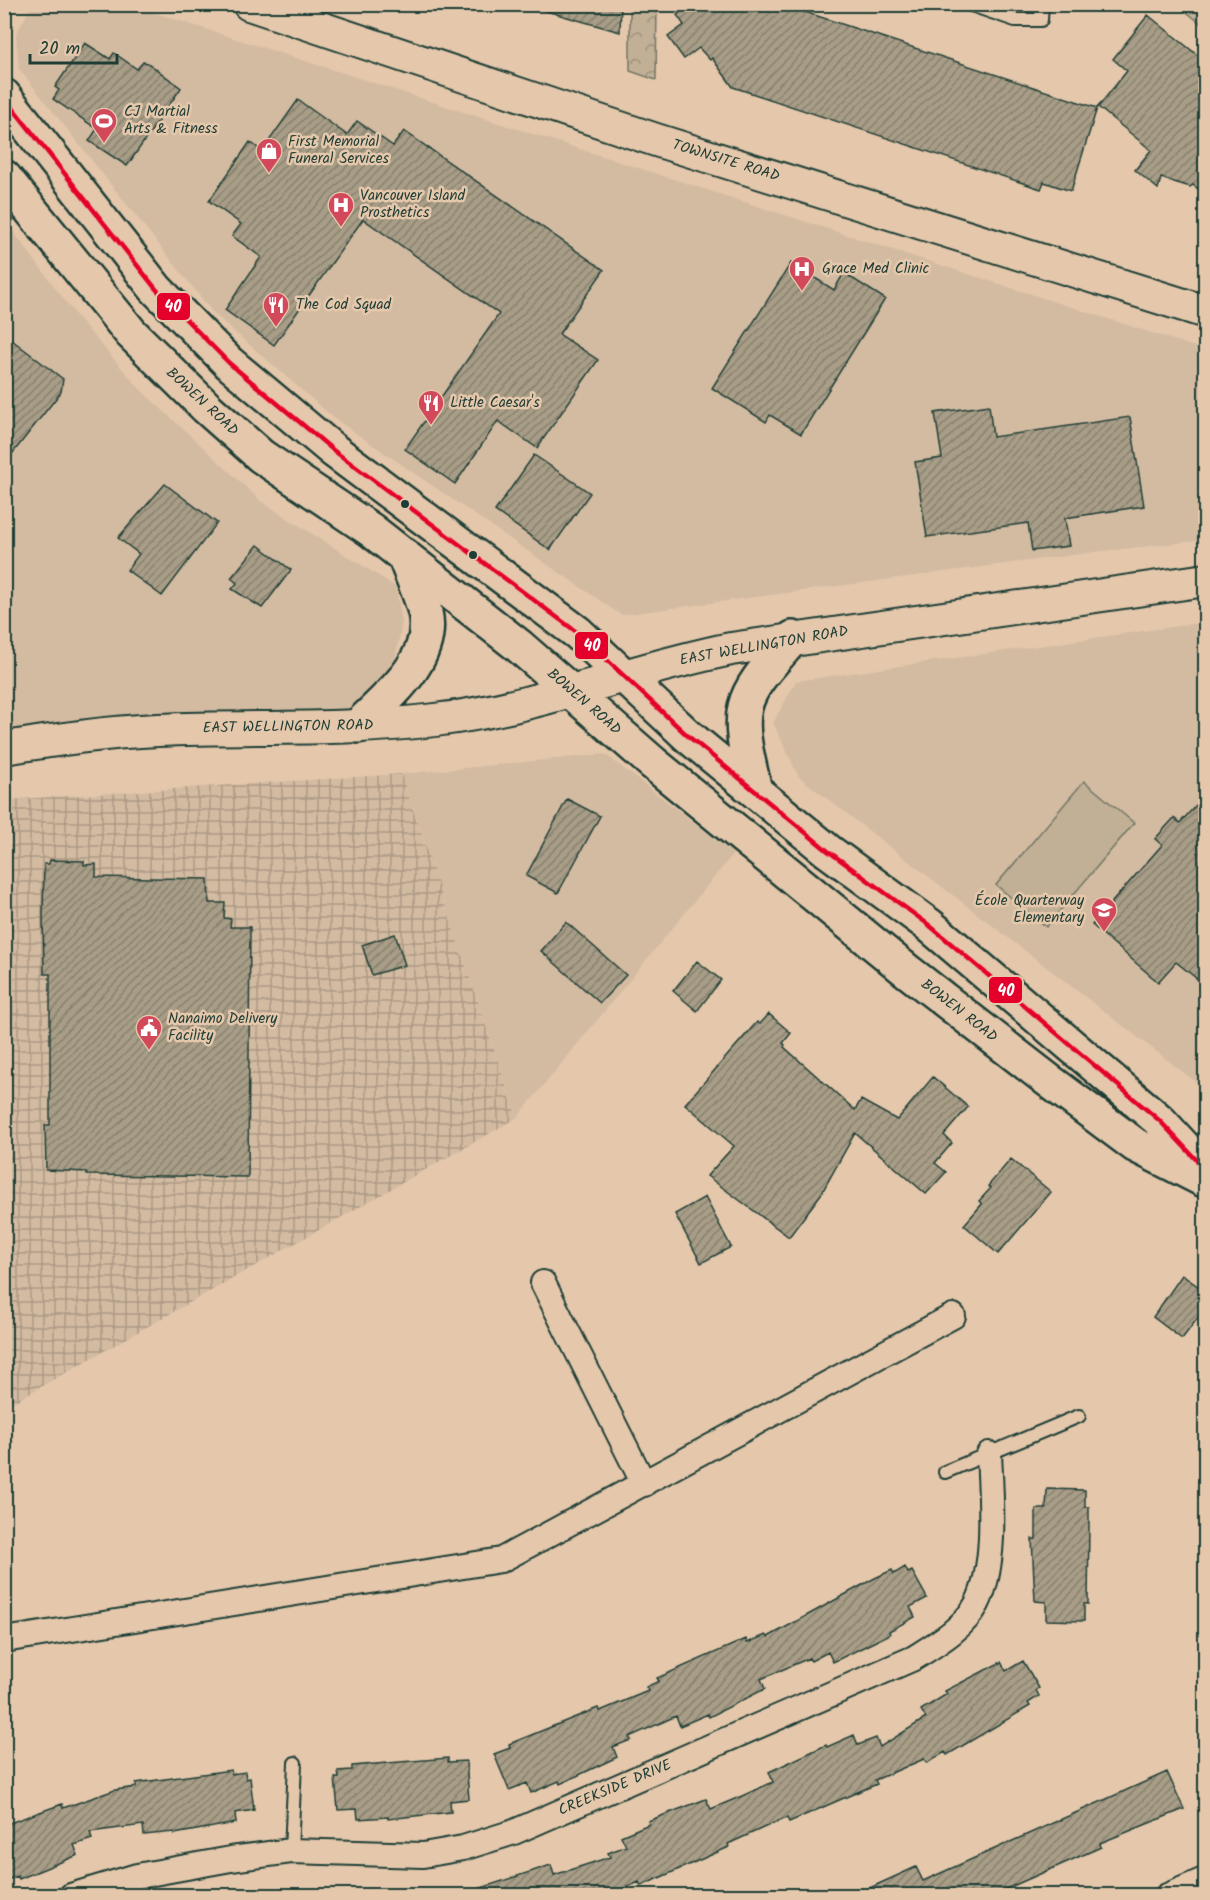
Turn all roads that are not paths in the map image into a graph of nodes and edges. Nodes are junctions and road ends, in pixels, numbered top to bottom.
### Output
1 (249, 4) edge
2 (968, 4) edge
3 (1042, 4) edge
4 (4, 96) edge
5 (4, 126) edge
6 (49, 154) junction
7 (4, 177) edge
8 (1206, 312) edge
9 (404, 555) junction
10 (1206, 580) edge
11 (793, 638) junction
12 (624, 676) junction
13 (571, 691) junction
14 (358, 726) junction
15 (4, 748) edge
16 (755, 791) junction
17 (1206, 1171) edge
18 (1206, 1181) edge
19 (543, 1283) dead end
20 (953, 1316) dead end
21 (1079, 1416) dead end
22 (989, 1454) junction
23 (945, 1472) dead end
24 (644, 1484) junction
25 (4, 1640) edge
26 (295, 1763) dead end
27 (291, 1851) junction
28 (1206, 1879) edge
29 (71, 1896) edge
30 (1167, 1896) edge

1 - 8 street, TOWNSITE ROAD
2 - 3 lane
4 - 6 main road
5 - 6 main road
6 - 12 main road
7 - 9 main road, BOWEN ROAD
9 - 13 main road, BOWEN ROAD
9 - 14 main road
10 - 11 street, EAST WELLINGTON ROAD
11 - 12 street, EAST WELLINGTON ROAD
11 - 16 main road
12 - 13 street, EAST WELLINGTON ROAD
12 - 16 main road
13 - 14 street, EAST WELLINGTON ROAD
13 - 18 main road, BOWEN ROAD
14 - 15 street, EAST WELLINGTON ROAD
16 - 17 main road
19 - 24 street
20 - 24 street
21 - 22 lane
22 - 23 lane
22 - 27 street, CREEKSIDE DRIVE
24 - 25 street
26 - 27 lane
27 - 29 street, CREEKSIDE DRIVE
28 - 30 street

